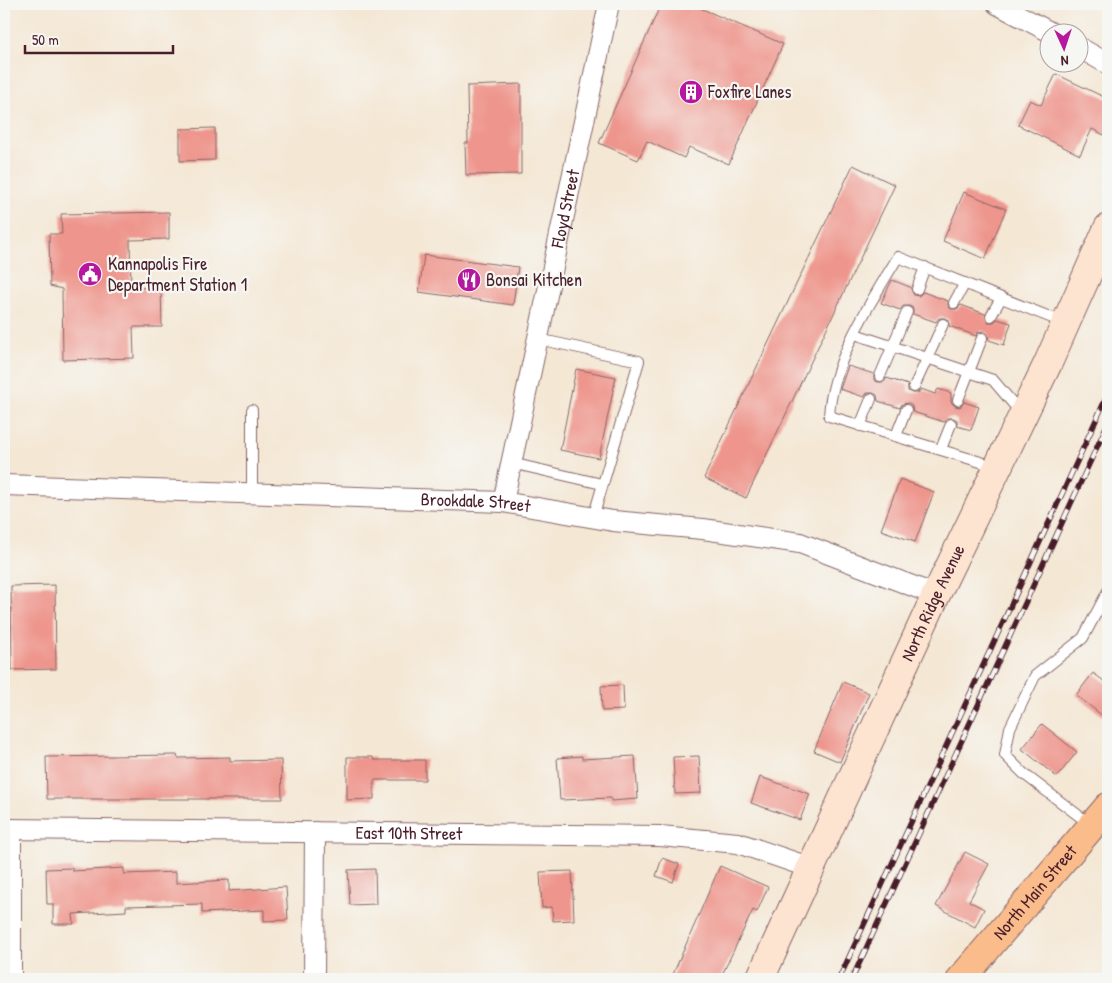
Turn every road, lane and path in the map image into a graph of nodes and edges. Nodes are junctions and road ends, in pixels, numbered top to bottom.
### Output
1 (609, 4) edge
2 (997, 4) edge
3 (1040, 27) edge
4 (1090, 54) edge
5 (1108, 64) edge
6 (1108, 228) edge
7 (926, 267) junction
8 (965, 283) junction
9 (917, 289) dead end
10 (1001, 298) junction
11 (954, 303) dead end
12 (907, 312) dead end
13 (991, 316) dead end
14 (1066, 323) junction
15 (943, 324) dead end
16 (855, 334) junction
17 (982, 338) dead end
18 (538, 339) junction
19 (892, 346) junction
20 (927, 358) junction
21 (968, 371) junction
22 (880, 376) dead end
23 (914, 386) dead end
24 (872, 399) dead end
25 (958, 400) dead end
26 (252, 410) dead end
27 (906, 410) dead end
28 (1023, 414) junction
29 (951, 424) dead end
30 (860, 426) junction
31 (896, 436) junction
32 (941, 449) junction
33 (511, 463) junction
34 (997, 467) junction
35 (602, 484) junction
36 (4, 485) edge
37 (252, 494) junction
38 (503, 502) junction
39 (593, 518) junction
40 (1108, 590) edge
41 (936, 595) junction
42 (1100, 816) edge
43 (7, 829) edge
44 (315, 832) junction
45 (811, 868) junction
46 (11, 979) edge
47 (314, 979) edge
48 (760, 979) edge
49 (961, 979) edge

1 - 18 street, Floyd Street
2 - 3 street
4 - 5 street
6 - 14 street, North Ridge Avenue
7 - 8 lane
7 - 9 lane
7 - 16 lane
8 - 10 lane
8 - 11 lane
10 - 13 lane
10 - 14 lane
12 - 19 lane
14 - 28 street, North Ridge Avenue
15 - 20 lane
16 - 19 lane
16 - 30 lane
17 - 21 lane
18 - 33 street, Floyd Street
18 - 35 lane
19 - 20 lane
19 - 22 lane
20 - 21 lane
20 - 23 lane
21 - 25 lane
21 - 28 lane
24 - 30 lane
26 - 37 lane
27 - 31 lane
28 - 34 street, North Ridge Avenue
29 - 32 lane
30 - 31 lane
31 - 32 lane
32 - 34 lane
33 - 35 lane
33 - 38 street, Floyd Street
34 - 41 street, North Ridge Avenue
35 - 39 lane
36 - 37 street, Brookdale Street
37 - 38 street, Brookdale Street
38 - 39 street, Brookdale Street
39 - 41 street, Brookdale Street
40 - 42 lane
41 - 45 street, North Ridge Avenue
42 - 49 main road, North Main Street
43 - 44 street, East 10th Street
43 - 46 street
44 - 45 street, East 10th Street
44 - 47 street
45 - 48 street, North Ridge Avenue

